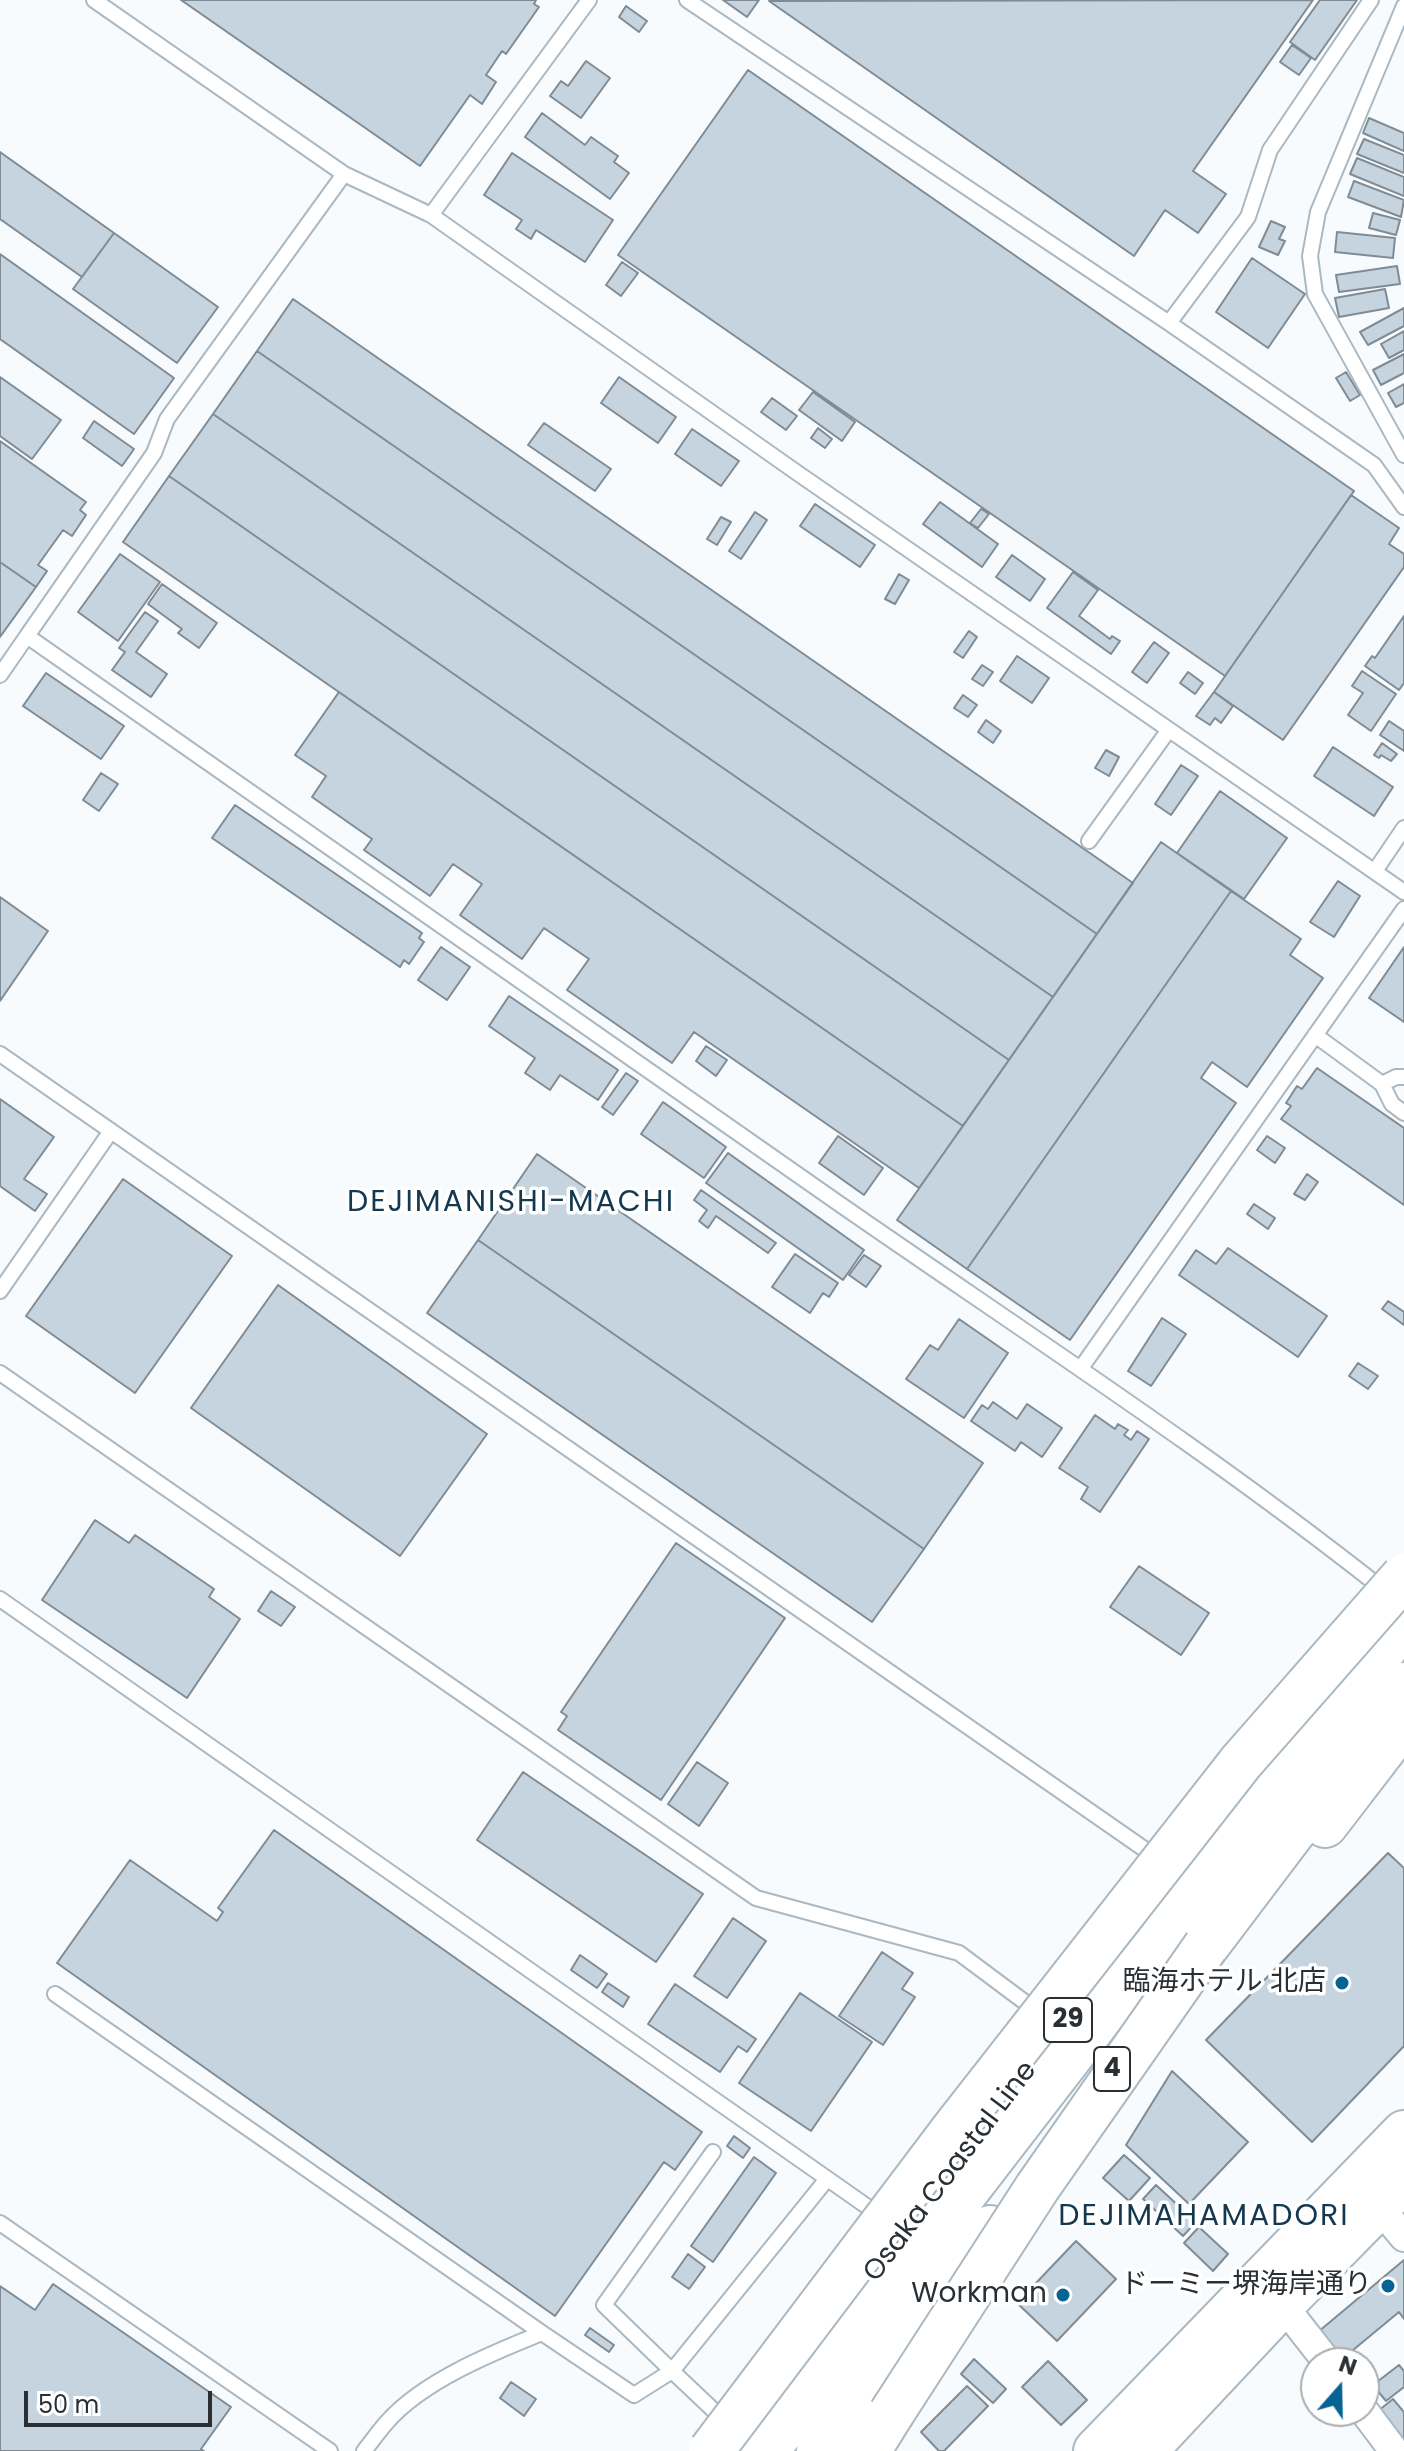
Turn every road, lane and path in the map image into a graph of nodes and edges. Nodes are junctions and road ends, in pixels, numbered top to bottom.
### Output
1 (94, 0) edge
2 (589, 0) edge
3 (687, 0) edge
4 (1371, 0) edge
5 (1404, 6) edge
6 (344, 174) junction
7 (431, 215) junction
8 (1169, 323) junction
9 (1404, 455) edge
10 (1404, 507) edge
11 (27, 636) junction
12 (0, 675) edge
13 (1168, 731) junction
14 (1404, 828) edge
15 (1089, 841) dead end
16 (1375, 871) junction
17 (1404, 892) edge
18 (1404, 909) edge
19 (1315, 1035) junction
20 (0, 1054) edge
21 (1404, 1077) edge
22 (1382, 1084) junction
23 (1404, 1113) edge
24 (111, 1131) junction
25 (0, 1291) edge
26 (1081, 1368) junction
27 (0, 1373) edge
28 (0, 1599) edge
29 (1402, 1599) edge
30 (1404, 1685) edge
31 (1404, 1722) edge
32 (1179, 1873) junction
33 (1206, 1946) junction
34 (55, 1994) dead end
35 (1061, 2029) junction
36 (1404, 2133) edge
37 (713, 2152) dead end
38 (827, 2179) junction
39 (1395, 2208) edge
40 (0, 2223) edge
41 (906, 2233) junction
42 (1282, 2304) junction
43 (542, 2333) junction
44 (1316, 2347) edge
45 (672, 2371) junction
46 (1376, 2427) edge
47 (741, 2449) edge
48 (330, 2451) edge
49 (364, 2451) edge
50 (819, 2451) edge
51 (848, 2451) edge
52 (868, 2451) edge
53 (1096, 2451) edge
54 (1144, 2451) edge
55 (1394, 2451) edge

1 - 6 lane
2 - 7 lane
3 - 8 lane
4 - 8 lane
5 - 9 lane
6 - 7 lane
6 - 11 lane
7 - 13 lane
8 - 10 lane
11 - 12 lane
11 - 26 lane
13 - 15 lane
13 - 16 lane
14 - 16 lane
16 - 17 lane
18 - 19 lane
19 - 22 lane
19 - 26 lane
20 - 24 lane
21 - 22 lane
22 - 23 lane
24 - 25 lane
24 - 32 lane
26 - 29 lane
27 - 35 lane
28 - 38 lane
29 - 32 main road, Osaka Coastal Line / 29
29 - 47 main road, bridge
30 - 33 main road, 4
31 - 51 main road
32 - 35 main road, Osaka Coastal Line / 29
33 - 50 main road, 4, bridge
33 - 52 main road, bridge
34 - 43 lane
35 - 41 main road, Osaka Coastal Line / 29
36 - 53 main road
37 - 45 lane
38 - 41 lane
38 - 45 lane
39 - 42 main road
40 - 48 lane
41 - 47 main road, Osaka Coastal Line / 29
42 - 44 street
42 - 54 main road
43 - 45 lane
43 - 49 lane
45 - 47 lane
46 - 55 street

